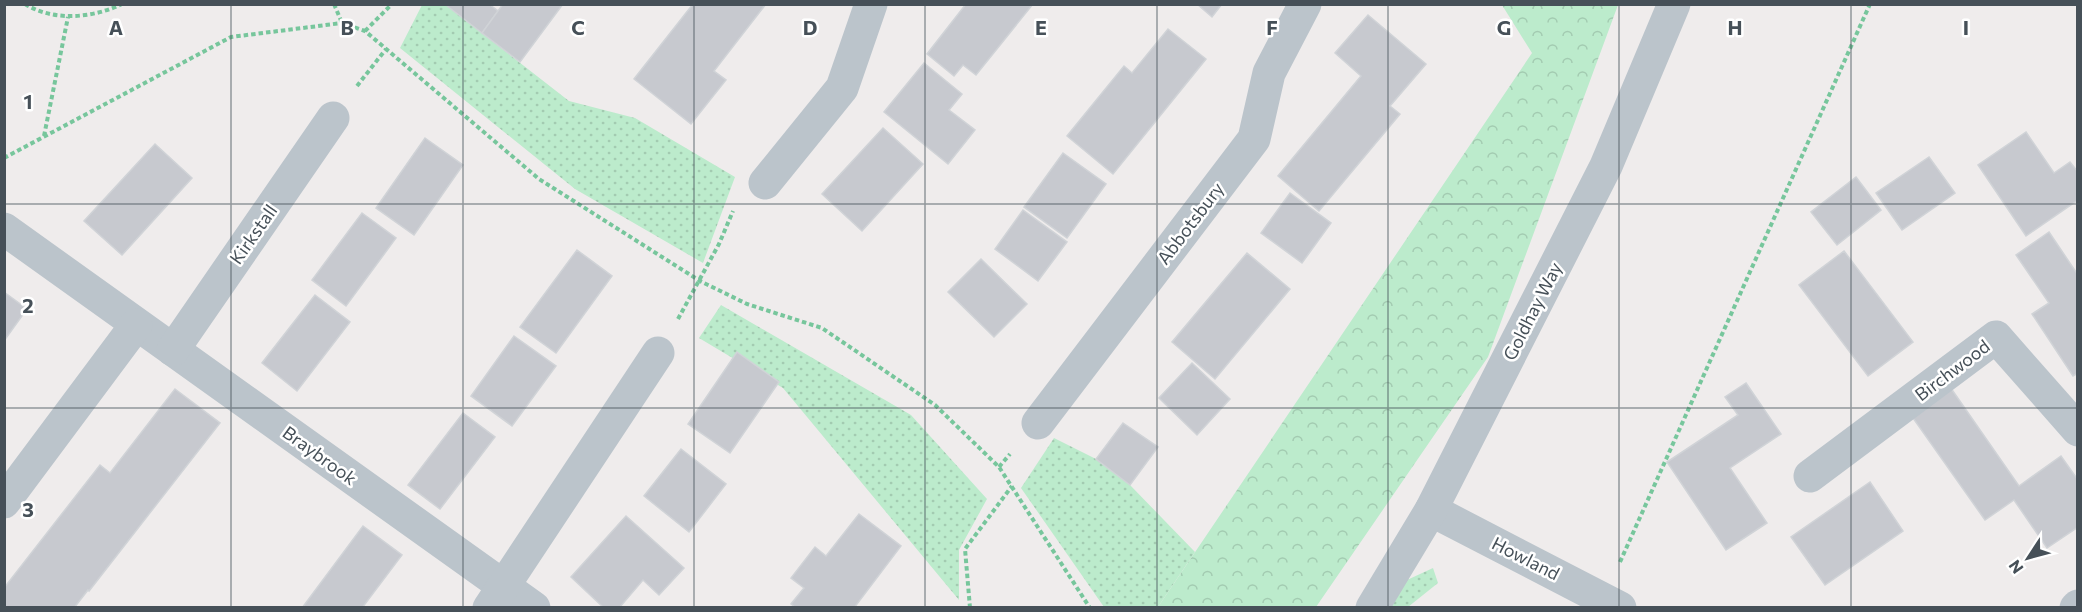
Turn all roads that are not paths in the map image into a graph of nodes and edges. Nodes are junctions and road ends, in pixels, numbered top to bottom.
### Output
1 (871, 4) edge
2 (1305, 4) edge
3 (1674, 4) edge
4 (333, 118) dead end
5 (765, 183) road end
6 (4, 230) edge
7 (136, 325) junction
8 (173, 350) junction
9 (658, 353) road end
10 (1038, 423) dead end
11 (2078, 430) edge
12 (1810, 476) dead end
13 (4, 502) edge
14 (1431, 510) junction
15 (496, 597) edge
16 (1612, 603) edge
17 (534, 608) edge
18 (1372, 608) edge

1 - 5 street
2 - 10 street, Abbotsbury
3 - 14 street, Goldhay Way
4 - 8 street, Kirkstall
6 - 7 street, Braybrook
7 - 8 street, Braybrook
7 - 13 street
8 - 15 street, Braybrook
9 - 15 street
11 - 12 street, Birchwood
14 - 16 street, Howland
14 - 18 street, Goldhay Way
15 - 17 street, Braybrook

